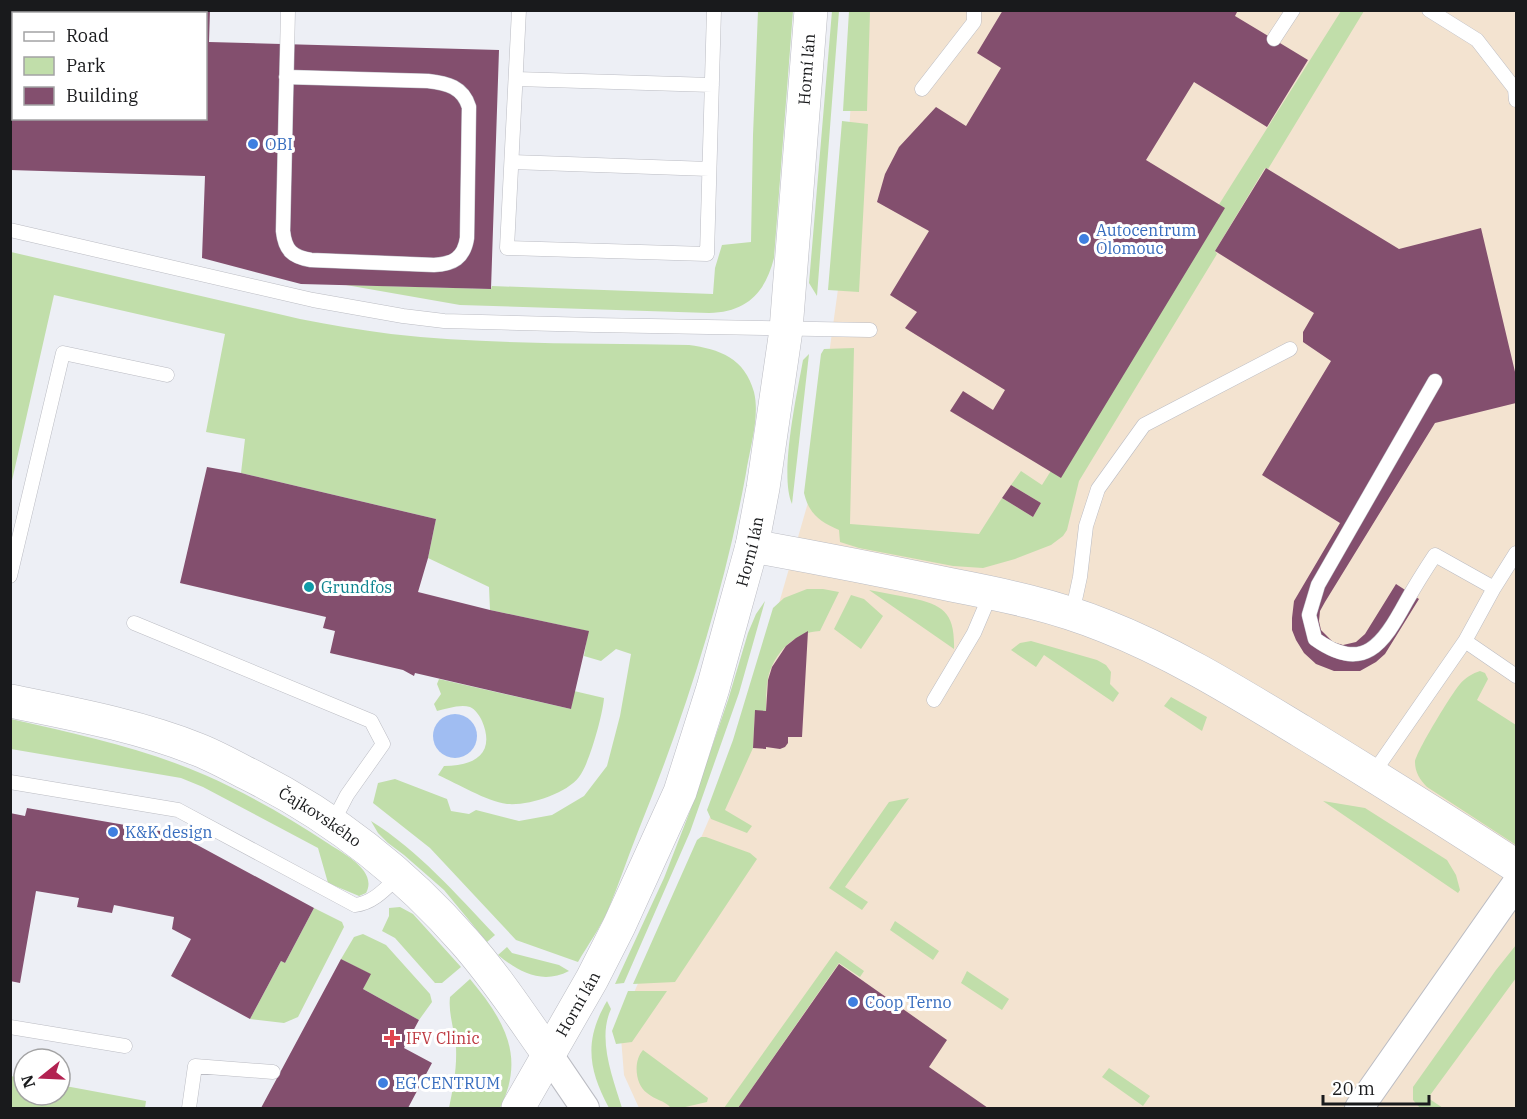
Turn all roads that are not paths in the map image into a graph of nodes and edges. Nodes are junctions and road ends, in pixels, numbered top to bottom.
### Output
1 (288, 10) edge
2 (519, 10) edge
3 (714, 10) edge
4 (811, 10) edge
5 (974, 10) edge
6 (1293, 10) edge
7 (1429, 10) edge
8 (1274, 39) dead end
9 (286, 77) junction
10 (516, 79) junction
11 (712, 86) junction
12 (922, 89) dead end
13 (1516, 100) edge
14 (512, 162) junction
15 (709, 169) junction
16 (10, 230) edge
17 (786, 330) junction
18 (870, 330) dead end
19 (1290, 350) dead end
20 (167, 375) dead end
21 (1435, 381) dead end
22 (752, 546) junction
23 (1516, 553) edge
24 (10, 576) edge
25 (1494, 588) junction
26 (991, 593) junction
27 (1072, 614) junction
28 (134, 623) dead end
29 (1465, 640) junction
30 (1516, 676) edge
31 (934, 700) dead end
32 (10, 701) edge
33 (1372, 775) junction
34 (10, 782) edge
35 (333, 822) junction
36 (1516, 866) edge
37 (400, 875) junction
38 (1516, 884) edge
39 (10, 1027) edge
40 (125, 1046) dead end
41 (549, 1054) junction
42 (273, 1072) dead end
43 (189, 1108) edge
44 (518, 1108) edge
45 (585, 1108) edge
46 (1359, 1108) edge

1 - 9 lane
2 - 10 lane
3 - 11 lane
4 - 17 street, Horní lán
5 - 12 lane
6 - 8 lane
7 - 13 lane
9 - 9 lane
10 - 11 lane
10 - 14 lane
11 - 15 lane
14 - 15 lane
14 - 15 lane
16 - 17 lane
17 - 18 lane
17 - 22 street, Horní lán
19 - 27 lane
20 - 24 lane
21 - 25 lane
22 - 26 street
22 - 41 street, Horní lán
23 - 25 lane
25 - 29 lane
26 - 27 street
26 - 31 lane
27 - 33 street
28 - 35 lane
29 - 30 lane
29 - 33 lane
32 - 35 street, Čajkovského
33 - 36 street
34 - 37 lane
35 - 37 street, Čajkovského
37 - 41 street, Čajkovského
38 - 46 street
39 - 40 lane
41 - 44 street, Horní lán
41 - 45 street, Horní lán
42 - 43 lane

